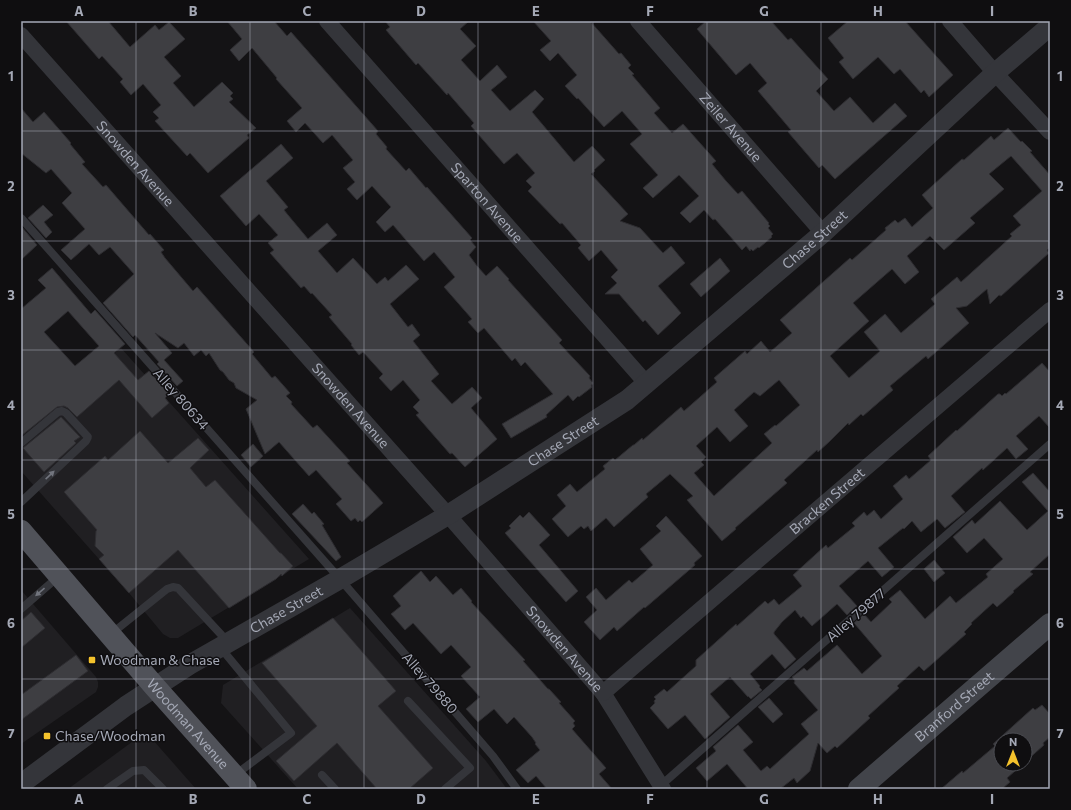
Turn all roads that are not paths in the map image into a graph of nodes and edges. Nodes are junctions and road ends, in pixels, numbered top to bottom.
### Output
1 (327, 21) edge
2 (638, 21) edge
3 (950, 21) edge
4 (1050, 26) edge
5 (21, 35) edge
6 (996, 73) junction
7 (1050, 132) edge
8 (21, 218) edge
9 (822, 233) junction
10 (1050, 310) edge
11 (647, 384) junction
12 (21, 443) edge
13 (1050, 444) edge
14 (21, 502) edge
15 (448, 515) junction
16 (21, 531) edge
17 (59, 576) junction
18 (340, 579) junction
19 (21, 609) edge
20 (1050, 624) edge
21 (110, 634) junction
22 (224, 645) junction
23 (155, 687) junction
24 (603, 693) junction
25 (408, 701) dead end
26 (322, 774) dead end
27 (240, 782) edge
28 (21, 784) edge
29 (660, 788) edge
30 (107, 789) edge
31 (163, 789) edge
32 (335, 789) edge
33 (445, 789) edge
34 (517, 789) edge
35 (859, 789) edge

1 - 11 street, Sparton Avenue
2 - 9 street, Zeiler Avenue
3 - 6 street
4 - 6 street, Chase Street
5 - 15 street, Snowden Avenue
6 - 7 street
6 - 9 street, Chase Street
8 - 18 lane, Alley 80634
9 - 11 street, Chase Street
10 - 24 street, Bracken Street
11 - 15 street, Chase Street
14 -> 12 lane
13 - 29 lane, Alley 79877
15 - 18 street, Chase Street
15 - 24 street, Snowden Avenue
16 - 17 main road, Woodman Avenue
17 -> 19 lane
17 - 21 main road, Woodman Avenue
18 - 22 street, Chase Street
18 - 34 lane, Alley 79880
20 - 35 main road, Branford Street
21 - 22 lane
21 - 23 main road, Woodman Avenue
22 - 23 street, Chase Street
22 - 27 lane
23 - 27 main road, Woodman Avenue
23 - 28 street, Chase Street
24 - 29 street, Snowden Avenue
25 - 33 lane
26 - 32 lane
30 - 31 lane

